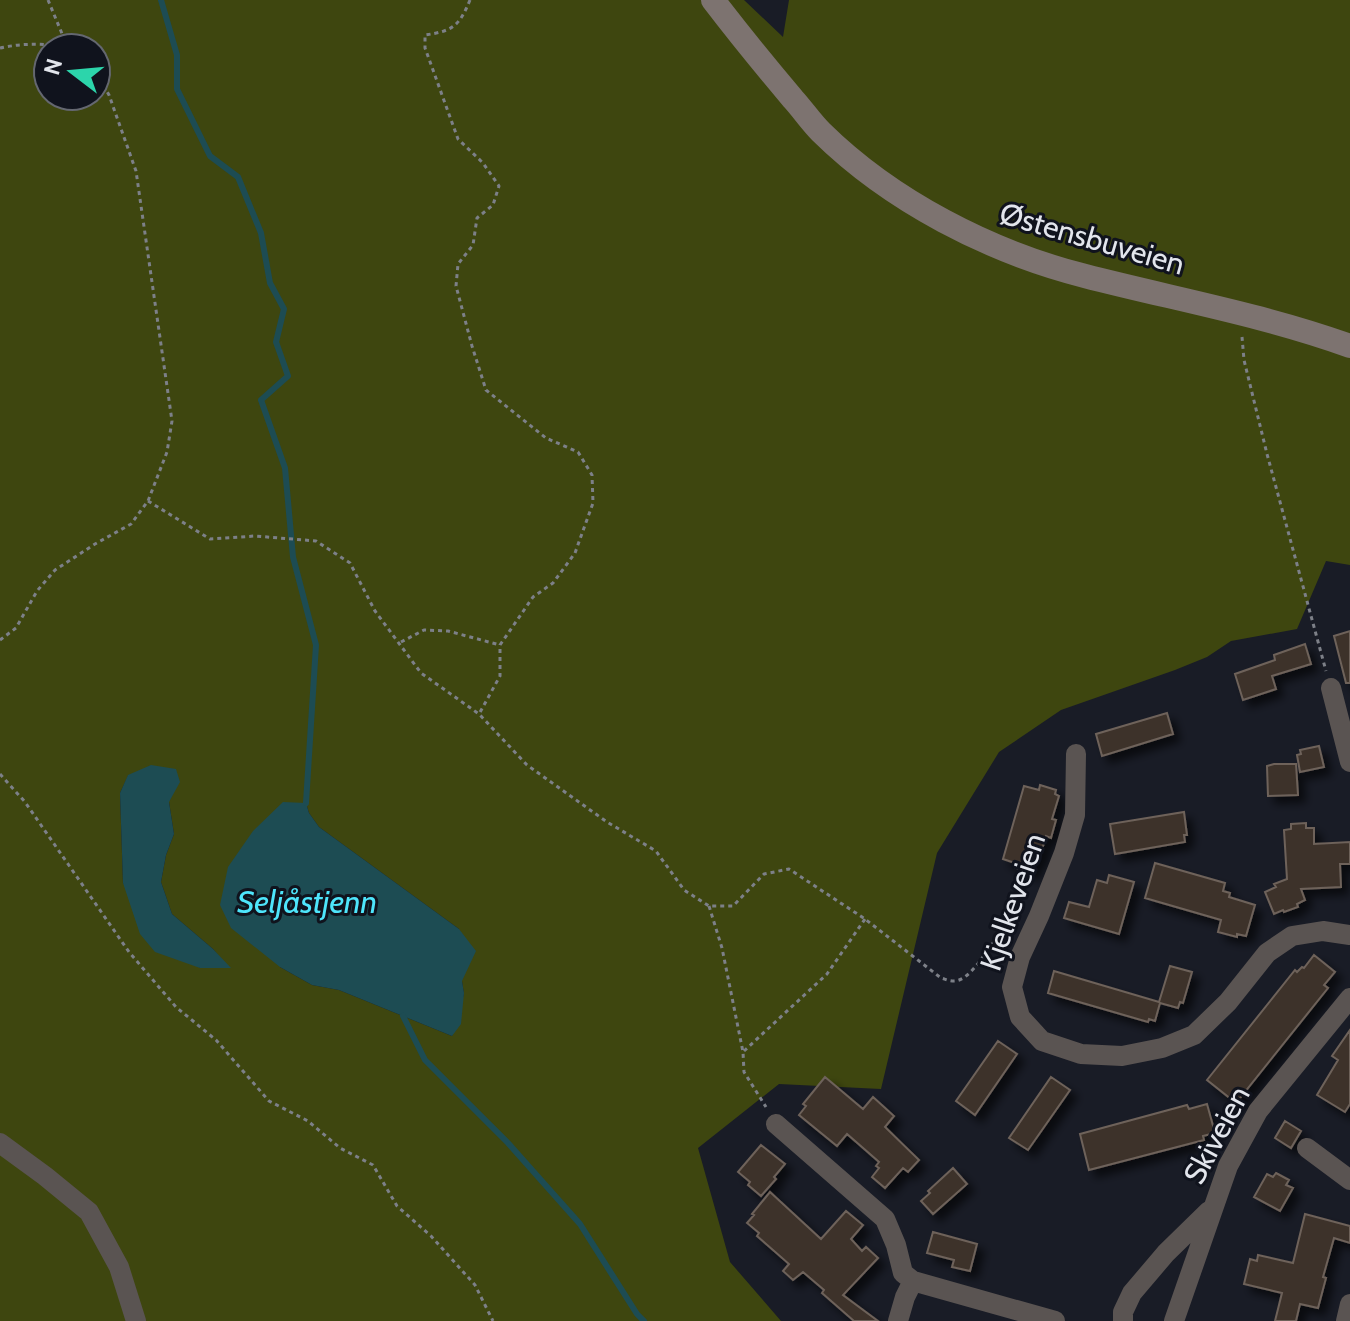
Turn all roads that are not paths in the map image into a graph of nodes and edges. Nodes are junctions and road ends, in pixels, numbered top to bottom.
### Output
1 (713, 0) edge
2 (1350, 346) edge
3 (1331, 688) road end
4 (1076, 754) dead end
5 (1350, 762) edge
6 (1350, 934) edge
7 (1350, 998) edge
8 (776, 1124) road end
9 (0, 1143) edge
10 (1307, 1148) dead end
11 (1350, 1180) edge
12 (1212, 1208) junction
13 (913, 1281) junction
14 (1350, 1304) edge
15 (136, 1321) edge
16 (898, 1321) edge
17 (1055, 1321) edge
18 (1123, 1321) edge
19 (1174, 1321) edge
20 (1346, 1321) edge

1 - 2 main road, Østensbuveien
3 - 5 street
4 - 6 street, Kjelkeveien
7 - 12 street, Skiveien
8 - 13 street
9 - 15 street
10 - 11 street
12 - 18 street
12 - 19 street, Skiveien
13 - 16 street
13 - 17 street
14 - 20 street

